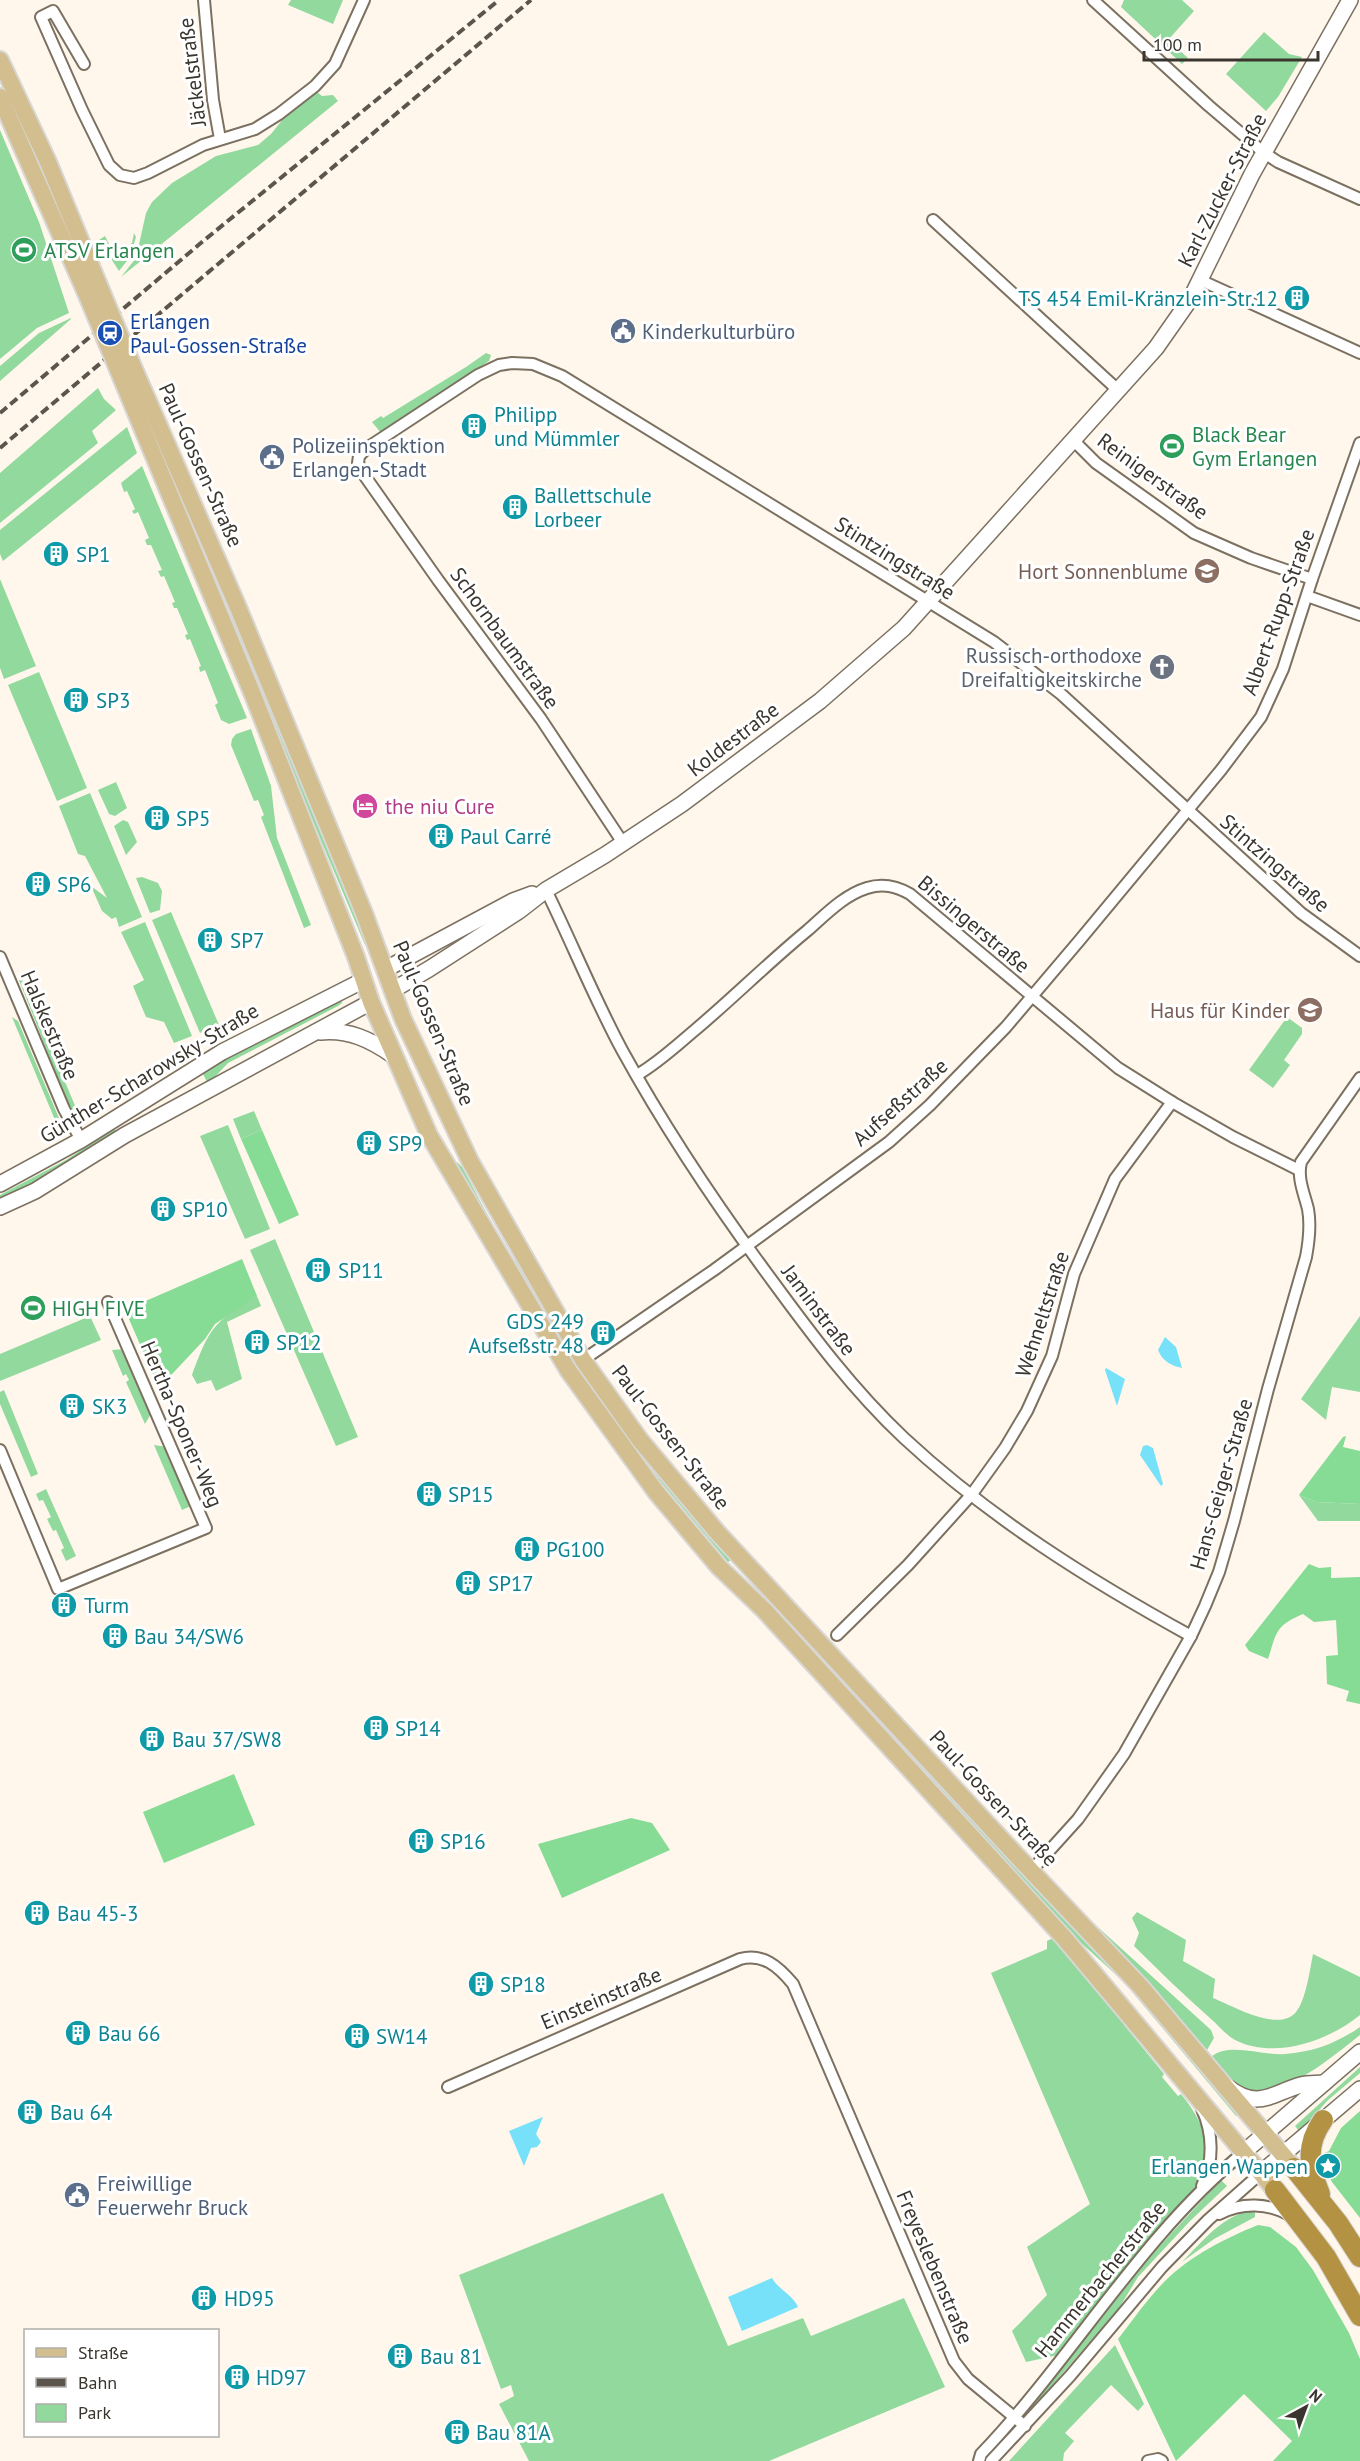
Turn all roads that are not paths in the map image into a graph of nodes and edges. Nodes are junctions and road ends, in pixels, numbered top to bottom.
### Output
1 (204, 0) edge
2 (364, 0) edge
3 (1093, 0) edge
4 (1350, 0) edge
5 (0, 60) edge
6 (84, 64) dead end
7 (0, 97) edge
8 (220, 139) junction
9 (1263, 152) junction
10 (1360, 199) edge
11 (933, 220) dead end
12 (1200, 280) junction
13 (92, 288) junction
14 (1360, 353) edge
15 (125, 367) junction
16 (1119, 391) junction
17 (1074, 441) junction
18 (1360, 443) edge
19 (358, 456) joint
20 (1312, 579) junction
21 (231, 592) junction
22 (1307, 596) junction
23 (214, 600) junction
24 (928, 602) junction
25 (1360, 615) edge
26 (1187, 810) junction
27 (623, 843) junction
28 (546, 890) junction
29 (0, 957) edge
30 (1360, 957) edge
31 (386, 969) junction
32 (364, 980) junction
33 (393, 990) junction
34 (1031, 997) junction
35 (371, 1002) junction
36 (317, 1032) junction
37 (394, 1056) junction
38 (637, 1075) junction
39 (1360, 1078) edge
40 (1172, 1102) junction
41 (130, 1108) junction
42 (125, 1135) junction
43 (81, 1140) junction
44 (470, 1161) junction
45 (1299, 1170) junction
46 (452, 1175) junction
47 (0, 1184) edge
48 (0, 1207) edge
49 (747, 1246) junction
50 (108, 1302) dead end
51 (583, 1360) junction
52 (0, 1450) edge
53 (972, 1494) junction
54 (723, 1539) junction
55 (707, 1552) junction
56 (837, 1635) dead end
57 (1191, 1636) junction
58 (1031, 1871) junction
59 (771, 1963) joint
60 (1360, 2052) edge
61 (1324, 2083) junction
62 (1224, 2084) junction
63 (448, 2087) dead end
64 (1360, 2089) edge
65 (1195, 2093) junction
66 (1323, 2120) junction
67 (1266, 2135) junction
68 (1244, 2152) junction
69 (1288, 2161) junction
70 (1261, 2173) junction
71 (1275, 2190) joint
72 (1197, 2194) junction
73 (1326, 2208) junction
74 (1208, 2220) junction
75 (1304, 2225) junction
76 (1360, 2257) edge
77 (1360, 2316) edge
78 (1014, 2418) junction
79 (1025, 2427) junction
80 (979, 2461) edge
81 (991, 2461) edge
82 (1148, 2461) edge
83 (1161, 2461) edge

1 - 8 street, Jäckelstraße
2 - 8 street
3 - 9 street
4 - 9 street, Karl-Zucker-Straße
5 - 13 main road, Paul-Gossen-Straße
6 - 8 street
7 - 13 main road, Paul-Gossen-Straße
9 - 10 street
9 - 12 street, Karl-Zucker-Straße
11 - 16 street
12 - 14 street
12 - 16 street, Karl-Zucker-Straße
13 - 15 main road, Paul-Gossen-Straße, bridge
15 - 21 main road, Paul-Gossen-Straße
15 - 23 main road, Paul-Gossen-Straße
16 - 17 street, Karl-Zucker-Straße
17 - 20 street, Reinigerstraße
17 - 24 street, Karl-Zucker-Straße
18 - 20 street, Albert-Rupp-Straße
19 - 24 street, Stintzingstraße
19 - 27 street, Schornbaumstraße
20 - 22 street, Albert-Rupp-Straße
21 - 23 main road
21 - 31 main road, Paul-Gossen-Straße
22 - 25 street
22 - 26 street, Albert-Rupp-Straße
23 - 32 main road, Paul-Gossen-Straße
24 - 26 street, Stintzingstraße
24 - 27 street, Koldestraße
26 - 30 street, Stintzingstraße
26 - 34 street, Aufseßstraße
27 - 28 street, Koldestraße
28 - 31 street, Koldestraße
28 - 33 street, Koldestraße
28 - 38 street, Jaminstraße
29 - 43 street, Halskestraße
31 - 32 main road, Günther-Scharowsky-Straße
31 - 33 main road, Paul-Gossen-Straße
32 - 35 main road, Paul-Gossen-Straße
32 - 41 street, Günther-Scharowsky-Straße
33 - 35 main road, Koldestraße
33 - 44 main road, Paul-Gossen-Straße
34 - 38 street, Bissingerstraße
34 - 40 street, Bissingerstraße
34 - 49 street, Aufseßstraße
35 - 36 street, Günther-Scharowsky-Straße
35 - 37 main road, Paul-Gossen-Straße
36 - 37 street
36 - 42 street, Günther-Scharowsky-Straße
37 - 46 main road, Paul-Gossen-Straße
38 - 49 street, Jaminstraße
39 - 45 street
40 - 45 street, Bissingerstraße
40 - 53 street, Wehneltstraße
41 - 42 street
41 - 43 street, Günther-Scharowsky-Straße
42 - 48 street, Günther-Scharowsky-Straße
43 - 47 street, Günther-Scharowsky-Straße
44 - 46 main road
44 - 51 main road, Paul-Gossen-Straße
45 - 57 street, Hans-Geiger-Straße
46 - 55 main road, Paul-Gossen-Straße
49 - 51 street, Aufseßstraße
49 - 53 street, Jaminstraße
50 - 52 street, Hertha-Sponer-Weg
51 - 54 main road, Paul-Gossen-Straße
53 - 56 street, Wehneltstraße
53 - 57 street, Jaminstraße
54 - 55 main road
54 - 58 main road, Paul-Gossen-Straße
55 - 65 main road, Paul-Gossen-Straße
57 - 58 street, Hans-Geiger-Straße
58 - 62 main road, Paul-Gossen-Straße
59 - 63 street, Einsteinstraße
59 - 78 street, Freyeslebenstraße
60 - 61 street, Hammerbacherstraße
61 - 62 street
61 - 67 street, Hammerbacherstraße
62 - 67 main road, Paul-Gossen-Straße
64 - 66 street
65 - 68 main road, Paul-Gossen-Straße
65 - 72 street, Paul-Gossen-Straße
66 - 69 street
66 - 73 highway
67 - 68 street, Hammerbacherstraße
67 - 69 main road, Paul-Gossen-Straße
68 - 70 main road, Paul-Gossen-Straße
68 - 72 street, Hammerbacherstraße
69 - 70 street
69 - 73 highway
70 - 71 main road, Paul-Gossen-Straße
70 - 74 street, Hammerbacherstraße
71 - 75 highway
72 - 78 street, Hammerbacherstraße
73 - 76 highway
74 - 75 street, Hammerbacherstraße
74 - 79 street, Hammerbacherstraße
75 - 77 highway
78 - 79 street, Freyeslebenstraße
78 - 80 street, Hammerbacherstraße
79 - 81 street, Hammerbacherstraße
82 - 83 street

